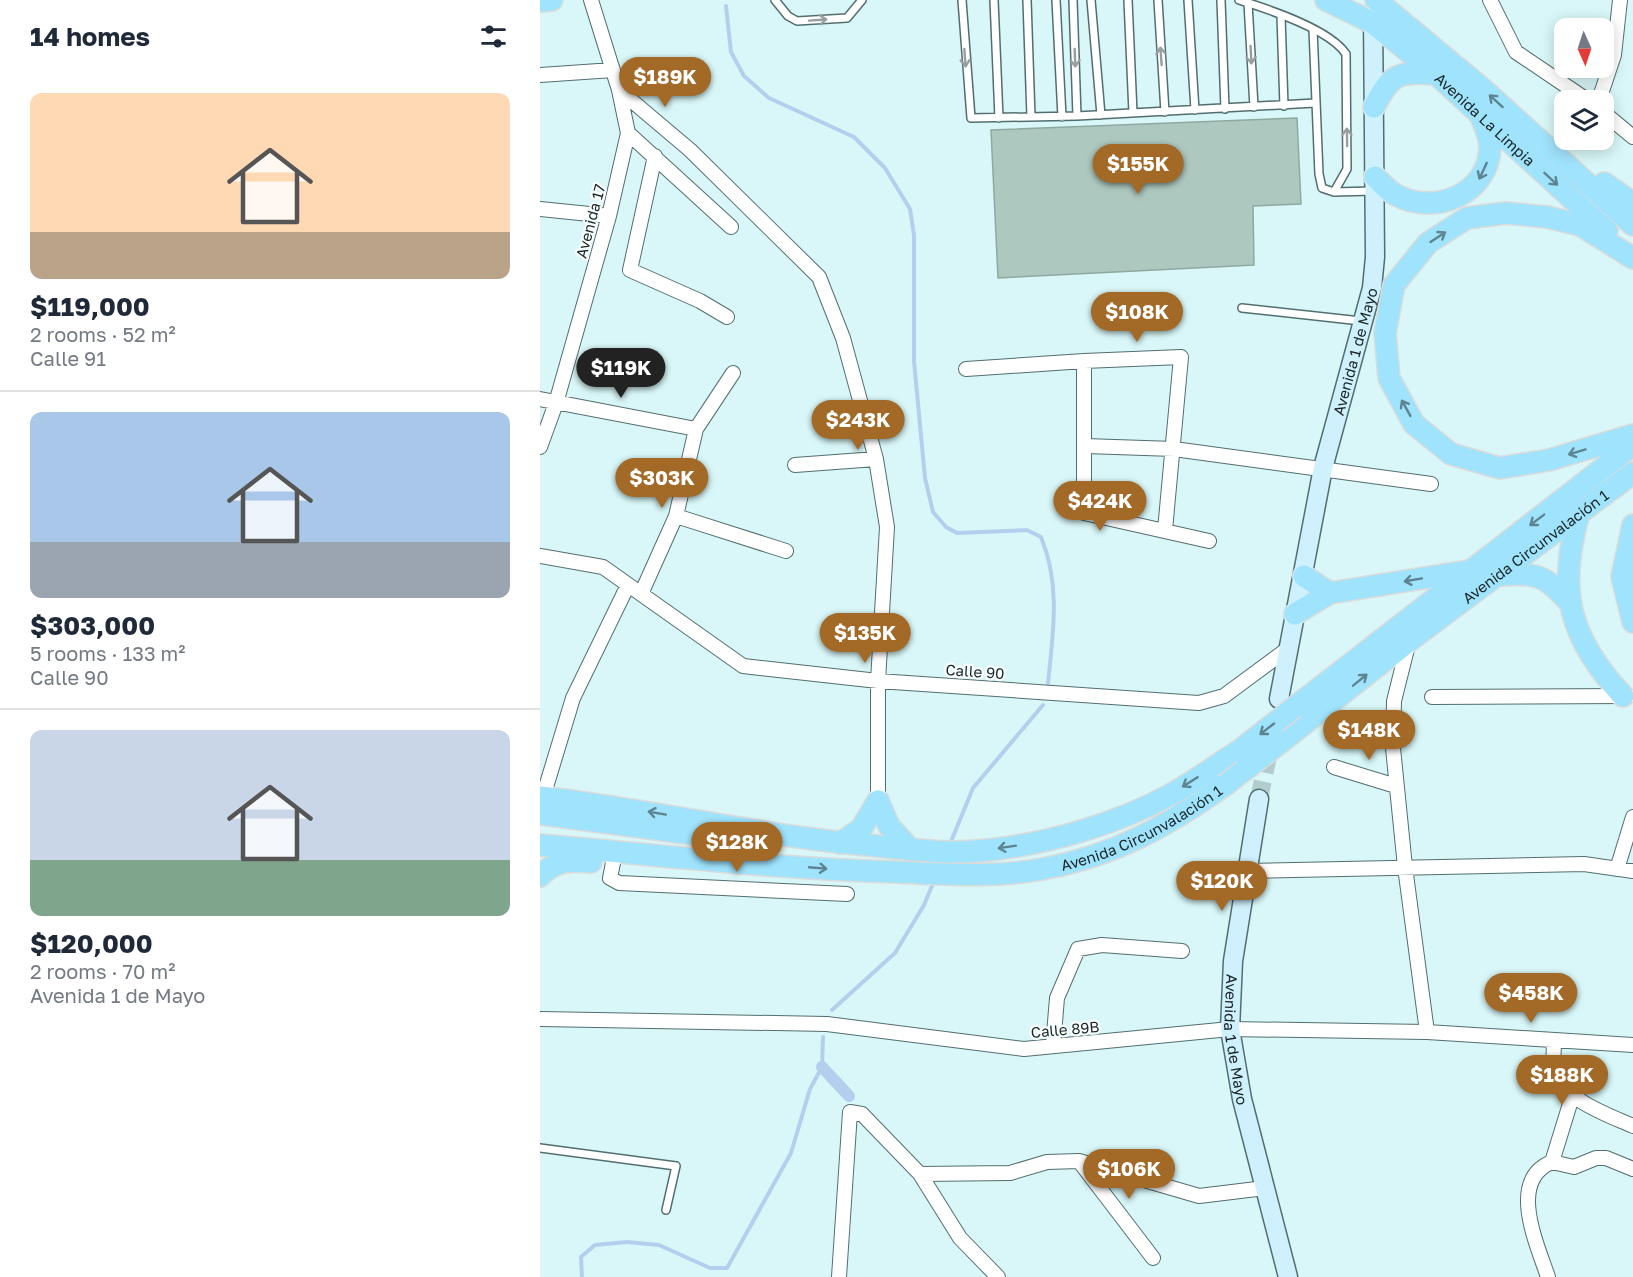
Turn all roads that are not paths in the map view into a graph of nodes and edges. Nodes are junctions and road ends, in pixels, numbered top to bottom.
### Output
1 (552, 0) edge
2 (591, 0) edge
3 (775, 0) edge
4 (862, 0) edge
5 (962, 0) edge
6 (994, 0) edge
7 (1027, 0) edge
8 (1056, 0) edge
9 (1073, 0) edge
10 (1091, 0) edge
11 (1128, 0) edge
12 (1158, 0) edge
13 (1188, 0) edge
14 (1221, 0) edge
15 (1239, 0) edge
16 (1326, 0) edge
17 (1375, 0) edge
18 (1490, 0) edge
19 (1620, 0) edge
20 (540, 1) edge
21 (1248, 3) junction
22 (1281, 16) junction
23 (1373, 23) junction
24 (1313, 29) junction
25 (613, 70) junction
26 (1436, 74) junction
27 (540, 75) edge
28 (619, 90) junction
29 (1572, 90) edge
30 (1602, 90) edge
31 (1316, 103) junction
32 (1284, 106) junction
33 (1254, 107) junction
34 (1374, 107) junction
35 (1225, 109) junction
36 (1195, 110) junction
37 (1165, 112) junction
38 (1133, 113) junction
39 (1101, 115) junction
40 (1481, 115) junction
41 (1077, 116) junction
42 (1031, 117) junction
43 (1062, 117) junction
44 (999, 118) junction
45 (1614, 122) edge
46 (1529, 130) junction
47 (628, 133) junction
48 (1633, 138) edge
49 (655, 156) junction
50 (1375, 184) junction
51 (1335, 192) junction
52 (1633, 203) edge
53 (540, 209) edge
54 (609, 216) junction
55 (1633, 225) edge
56 (731, 226) dead end
57 (1633, 256) edge
58 (1242, 308) dead end
59 (727, 317) dead end
60 (1363, 322) junction
61 (1084, 361) junction
62 (966, 369) dead end
63 (733, 373) dead end
64 (540, 399) edge
65 (556, 403) junction
66 (696, 429) junction
67 (1633, 435) edge
68 (1633, 445) edge
69 (1085, 446) junction
70 (540, 447) edge
71 (1174, 449) junction
72 (876, 459) junction
73 (795, 465) dead end
74 (1323, 468) junction
75 (1633, 473) edge
76 (1431, 484) dead end
77 (676, 516) junction
78 (1578, 517) junction
79 (1633, 525) edge
80 (1165, 530) junction
81 (1209, 541) dead end
82 (786, 551) dead end
83 (540, 556) edge
84 (1471, 570) junction
85 (1499, 575) junction
86 (1304, 576) junction
87 (628, 585) junction
88 (1330, 592) junction
89 (641, 594) junction
90 (1570, 603) junction
91 (1295, 614) junction
92 (1633, 622) edge
93 (1409, 641) junction
94 (1289, 648) junction
95 (878, 681) junction
96 (1628, 696) edge
97 (1432, 697) dead end
98 (1287, 703) junction
99 (1334, 767) dead end
100 (1396, 786) junction
101 (1259, 799) tunnel mouth
102 (878, 801) junction
103 (541, 810) edge
104 (1633, 817) edge
105 (840, 843) junction
106 (540, 845) edge
107 (874, 846) junction
108 (911, 850) junction
109 (613, 863) junction
110 (759, 863) junction
111 (1405, 867) junction
112 (1617, 868) junction
113 (1246, 871) junction
114 (1633, 871) edge
115 (540, 876) edge
116 (848, 894) dead end
117 (1182, 951) dead end
118 (540, 1019) edge
119 (1230, 1029) junction
120 (1427, 1032) junction
121 (1554, 1041) junction
122 (1633, 1045) edge
123 (1053, 1046) junction
124 (1573, 1094) junction
125 (1633, 1126) edge
126 (540, 1148) edge
127 (1079, 1161) junction
128 (1552, 1162) junction
129 (1633, 1169) edge
130 (920, 1174) junction
131 (1265, 1188) junction
132 (666, 1210) dead end
133 (1153, 1258) dead end
134 (839, 1277) edge
135 (998, 1277) edge
136 (1288, 1277) edge
137 (1548, 1277) edge

1 - 20 main road
2 - 25 street, Avenida 17
3 -> 4 lane
5 -> 44 lane
6 - 44 lane
7 - 42 lane
8 - 43 lane
9 -> 41 lane
10 - 39 lane
11 - 38 lane
37 -> 12 lane
13 - 36 lane
14 - 35 lane
15 - 21 lane
16 - 23 main road, Avenida La Limpia
17 - 23 street, Avenida 1 de Mayo
46 -> 17 main road, Avenida La Limpia
18 - 29 street
19 - 30 street
21 - 22 lane
21 -> 33 lane
22 - 24 lane
22 - 32 lane
23 - 26 main road, Avenida La Limpia
23 - 34 street, Avenida 1 de Mayo
24 - 31 lane
51 -> 24 lane
25 - 27 street
25 - 28 street, Avenida 17
26 - 34 main road
26 - 40 main road, Avenida La Limpia
28 - 47 street, Avenida 17
28 - 72 street
31 - 32 lane
31 - 51 lane
32 - 33 lane
33 - 35 lane
34 - 50 street, Avenida 1 de Mayo
35 - 36 lane
36 - 37 lane
37 - 38 lane
38 - 39 lane
39 - 41 lane
40 -> 50 main road
40 -> 57 main road, Avenida La Limpia
41 - 43 lane
42 - 43 lane
42 - 44 lane
45 - 48 street
46 - 52 main road
46 - 55 main road, Avenida La Limpia
47 - 49 street
47 - 54 street, Avenida 17
49 - 56 street
49 - 59 street
50 - 51 lane
50 - 60 street, Avenida 1 de Mayo
53 - 54 street
54 - 65 street, Avenida 17
67 -> 57 main road
58 - 60 lane
60 - 74 street, Avenida 1 de Mayo
61 - 62 street
61 - 69 street
61 - 71 street
63 - 66 street
64 - 65 street
65 - 66 street
65 - 70 street, Avenida 17
66 - 77 street
68 -> 84 main road, Avenida Circunvalación 1
69 - 71 street
69 - 80 street
71 - 74 street
71 - 80 street
72 - 73 street
72 - 95 street
74 - 76 street
74 - 86 street, Avenida 1 de Mayo
75 - 78 main road, Avenida Circunvalación 1
77 - 82 street
77 - 89 street
78 - 85 main road, Avenida Circunvalación 1
78 - 90 main road
79 - 92 main road
80 - 81 street
83 - 87 street, Calle 90
84 -> 88 main road
84 - 98 main road, Avenida Circunvalación 1
85 - 90 main road
85 - 93 main road, Avenida Circunvalación 1
86 - 88 main road
86 - 91 street, Avenida 1 de Mayo
87 - 89 street, Calle 90
87 - 103 street
88 - 91 main road
89 - 95 street, Calle 90
90 - 96 main road
91 - 94 street, Avenida 1 de Mayo
93 - 100 street
110 -> 93 main road, Avenida Circunvalación 1, bridge
94 - 95 street, Calle 90
94 - 98 street, Avenida 1 de Mayo
95 - 102 street
96 - 97 street
98 -> 108 main road, Avenida Circunvalación 1, bridge
99 - 100 street
100 - 111 street
101 - 113 street, Avenida 1 de Mayo
102 - 105 main road
102 - 108 main road
105 -> 103 main road
103 - 107 main road
103 - 110 main road
104 - 112 street
105 - 107 main road
106 - 110 main road
107 - 108 main road, Avenida Circunvalación 1
109 - 110 main road
109 - 115 main road
109 - 116 street
111 - 112 street
111 - 113 street
111 - 120 street
112 - 114 street
113 - 119 street, Avenida 1 de Mayo
117 - 123 street
118 - 123 street, Calle 89B
119 - 120 street, Calle 89B
119 - 123 street, Calle 89B
119 - 131 street, Avenida 1 de Mayo
120 - 121 street, Calle 89B
121 - 122 street, Calle 89B
121 - 124 street
124 - 125 street
124 - 128 street
126 - 132 lane
127 - 130 street
127 - 131 street
127 - 133 street
128 - 129 street
128 - 137 street
130 - 134 street
130 - 135 street
131 - 136 street, Avenida 1 de Mayo

